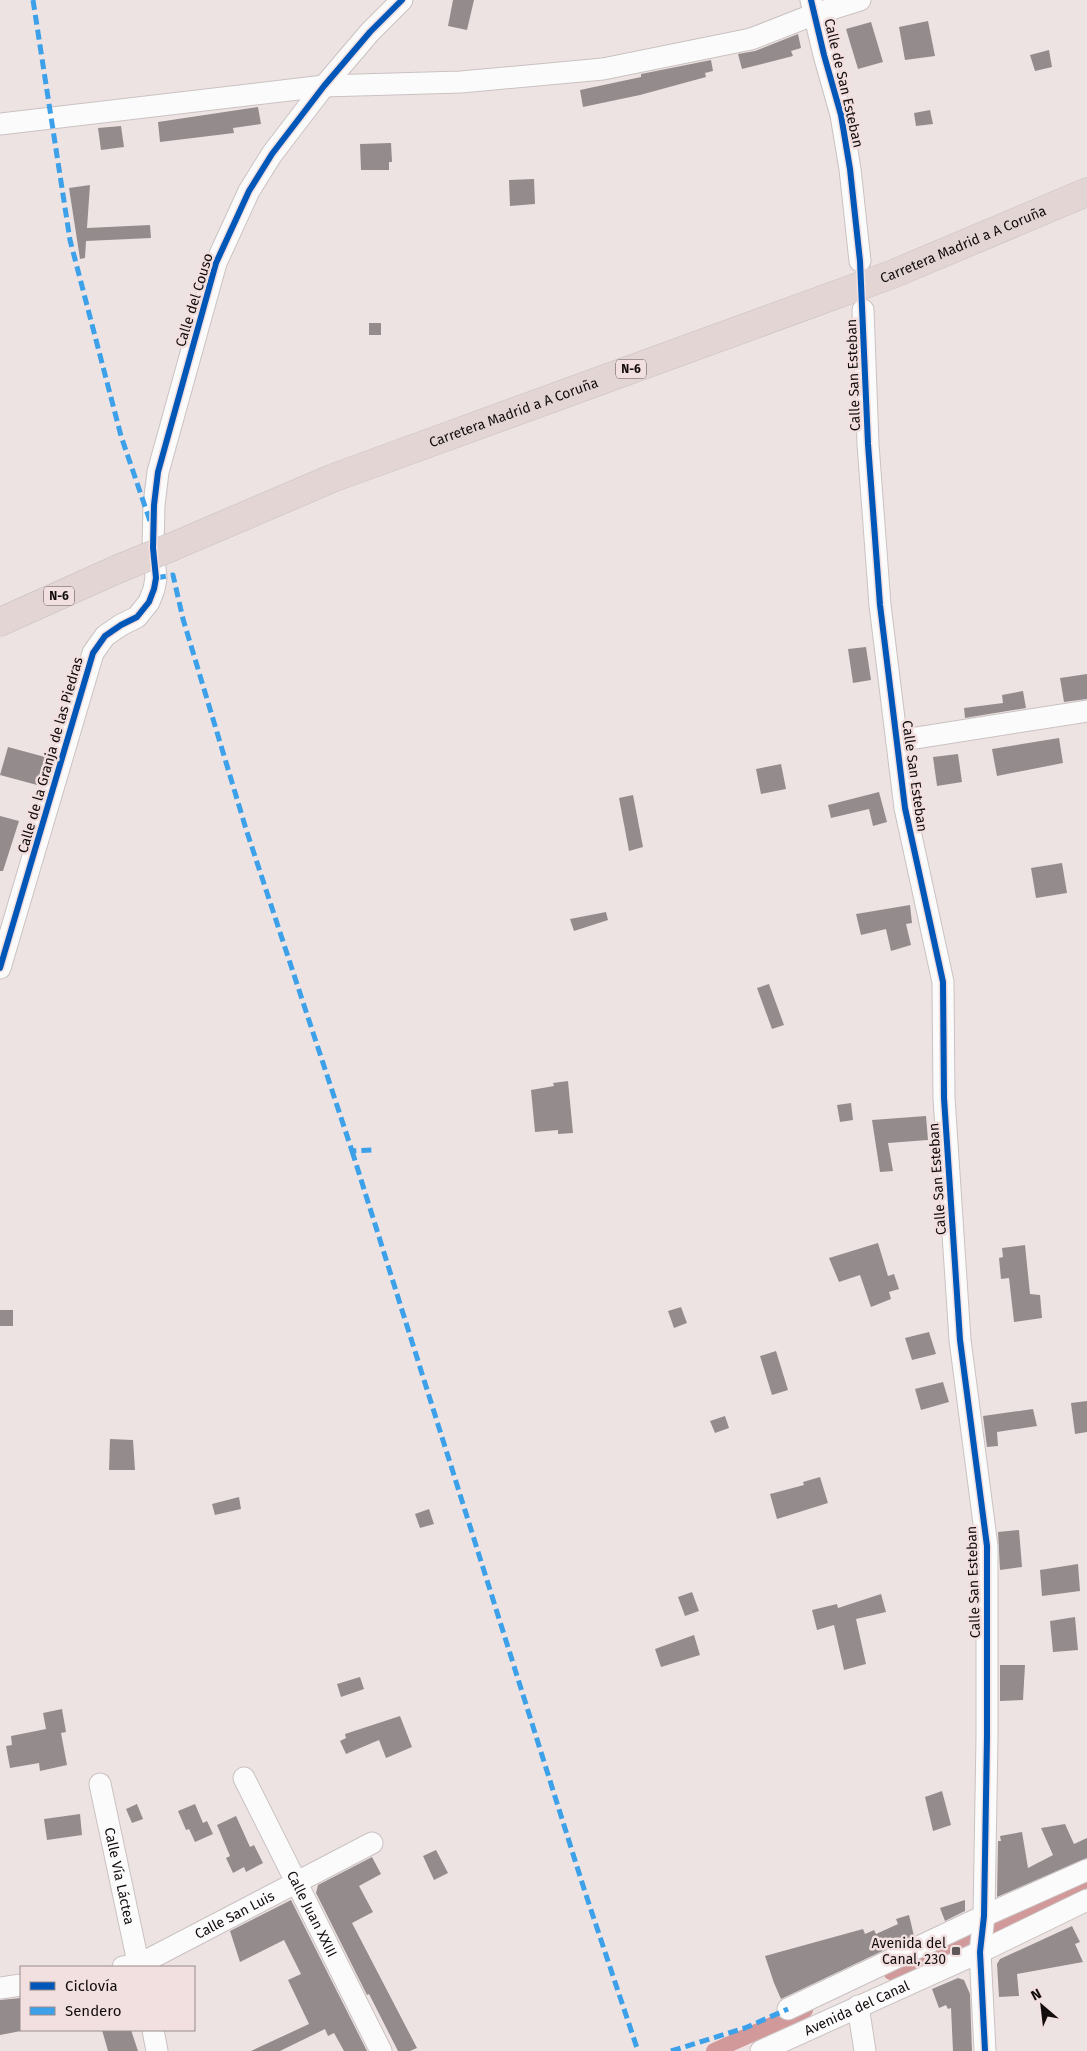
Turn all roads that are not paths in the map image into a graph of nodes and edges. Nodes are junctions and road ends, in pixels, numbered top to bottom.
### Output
1 (402, 0) edge
2 (860, 0) edge
3 (813, 7) edge
4 (324, 86) junction
5 (0, 124) edge
6 (1087, 192) edge
7 (860, 261) dead end
8 (863, 310) dead end
9 (155, 572) joint
10 (0, 622) edge
11 (1087, 710) edge
12 (897, 741) junction
13 (0, 968) edge
14 (244, 1778) dead end
15 (100, 1784) dead end
16 (372, 1843) dead end
17 (1087, 1870) edge
18 (296, 1882) junction
19 (1087, 1900) edge
20 (984, 1916) junction
21 (980, 1952) junction
22 (133, 1966) edge
23 (20, 1985) edge
24 (0, 1988) edge
25 (858, 2006) junction
26 (788, 2009) dead end
27 (153, 2031) edge
28 (158, 2051) edge
29 (381, 2051) edge
30 (761, 2051) edge
31 (864, 2051) edge
32 (985, 2051) edge

1 - 4 street, Calle del Couso
2 - 3 street
3 - 4 street
3 - 7 street, Calle de San Esteban
4 - 5 street
4 - 9 street, Calle del Couso
6 - 10 highway, Carretera Madrid a A Coruña / N-6, bridge
8 - 12 street, Calle San Esteban
9 - 13 street, Calle de la Granja de las Piedras
11 - 12 street
12 - 20 street, Calle San Esteban
14 - 18 street, Calle Juan XXIII
15 - 22 street, Calle Vía Láctea
16 - 18 street, Calle San Luis
17 - 20 street, Avenida del Canal
18 - 22 street, Calle San Luis
18 - 29 street, Calle Juan XXIII
19 - 21 street, Avenida del Canal
20 - 21 street, Calle San Esteban
20 - 26 street, Avenida del Canal
21 - 25 street, Avenida del Canal
21 - 32 street, Calle San Esteban
23 - 24 street
25 - 30 street, Avenida del Canal
25 - 31 street
27 - 28 street

